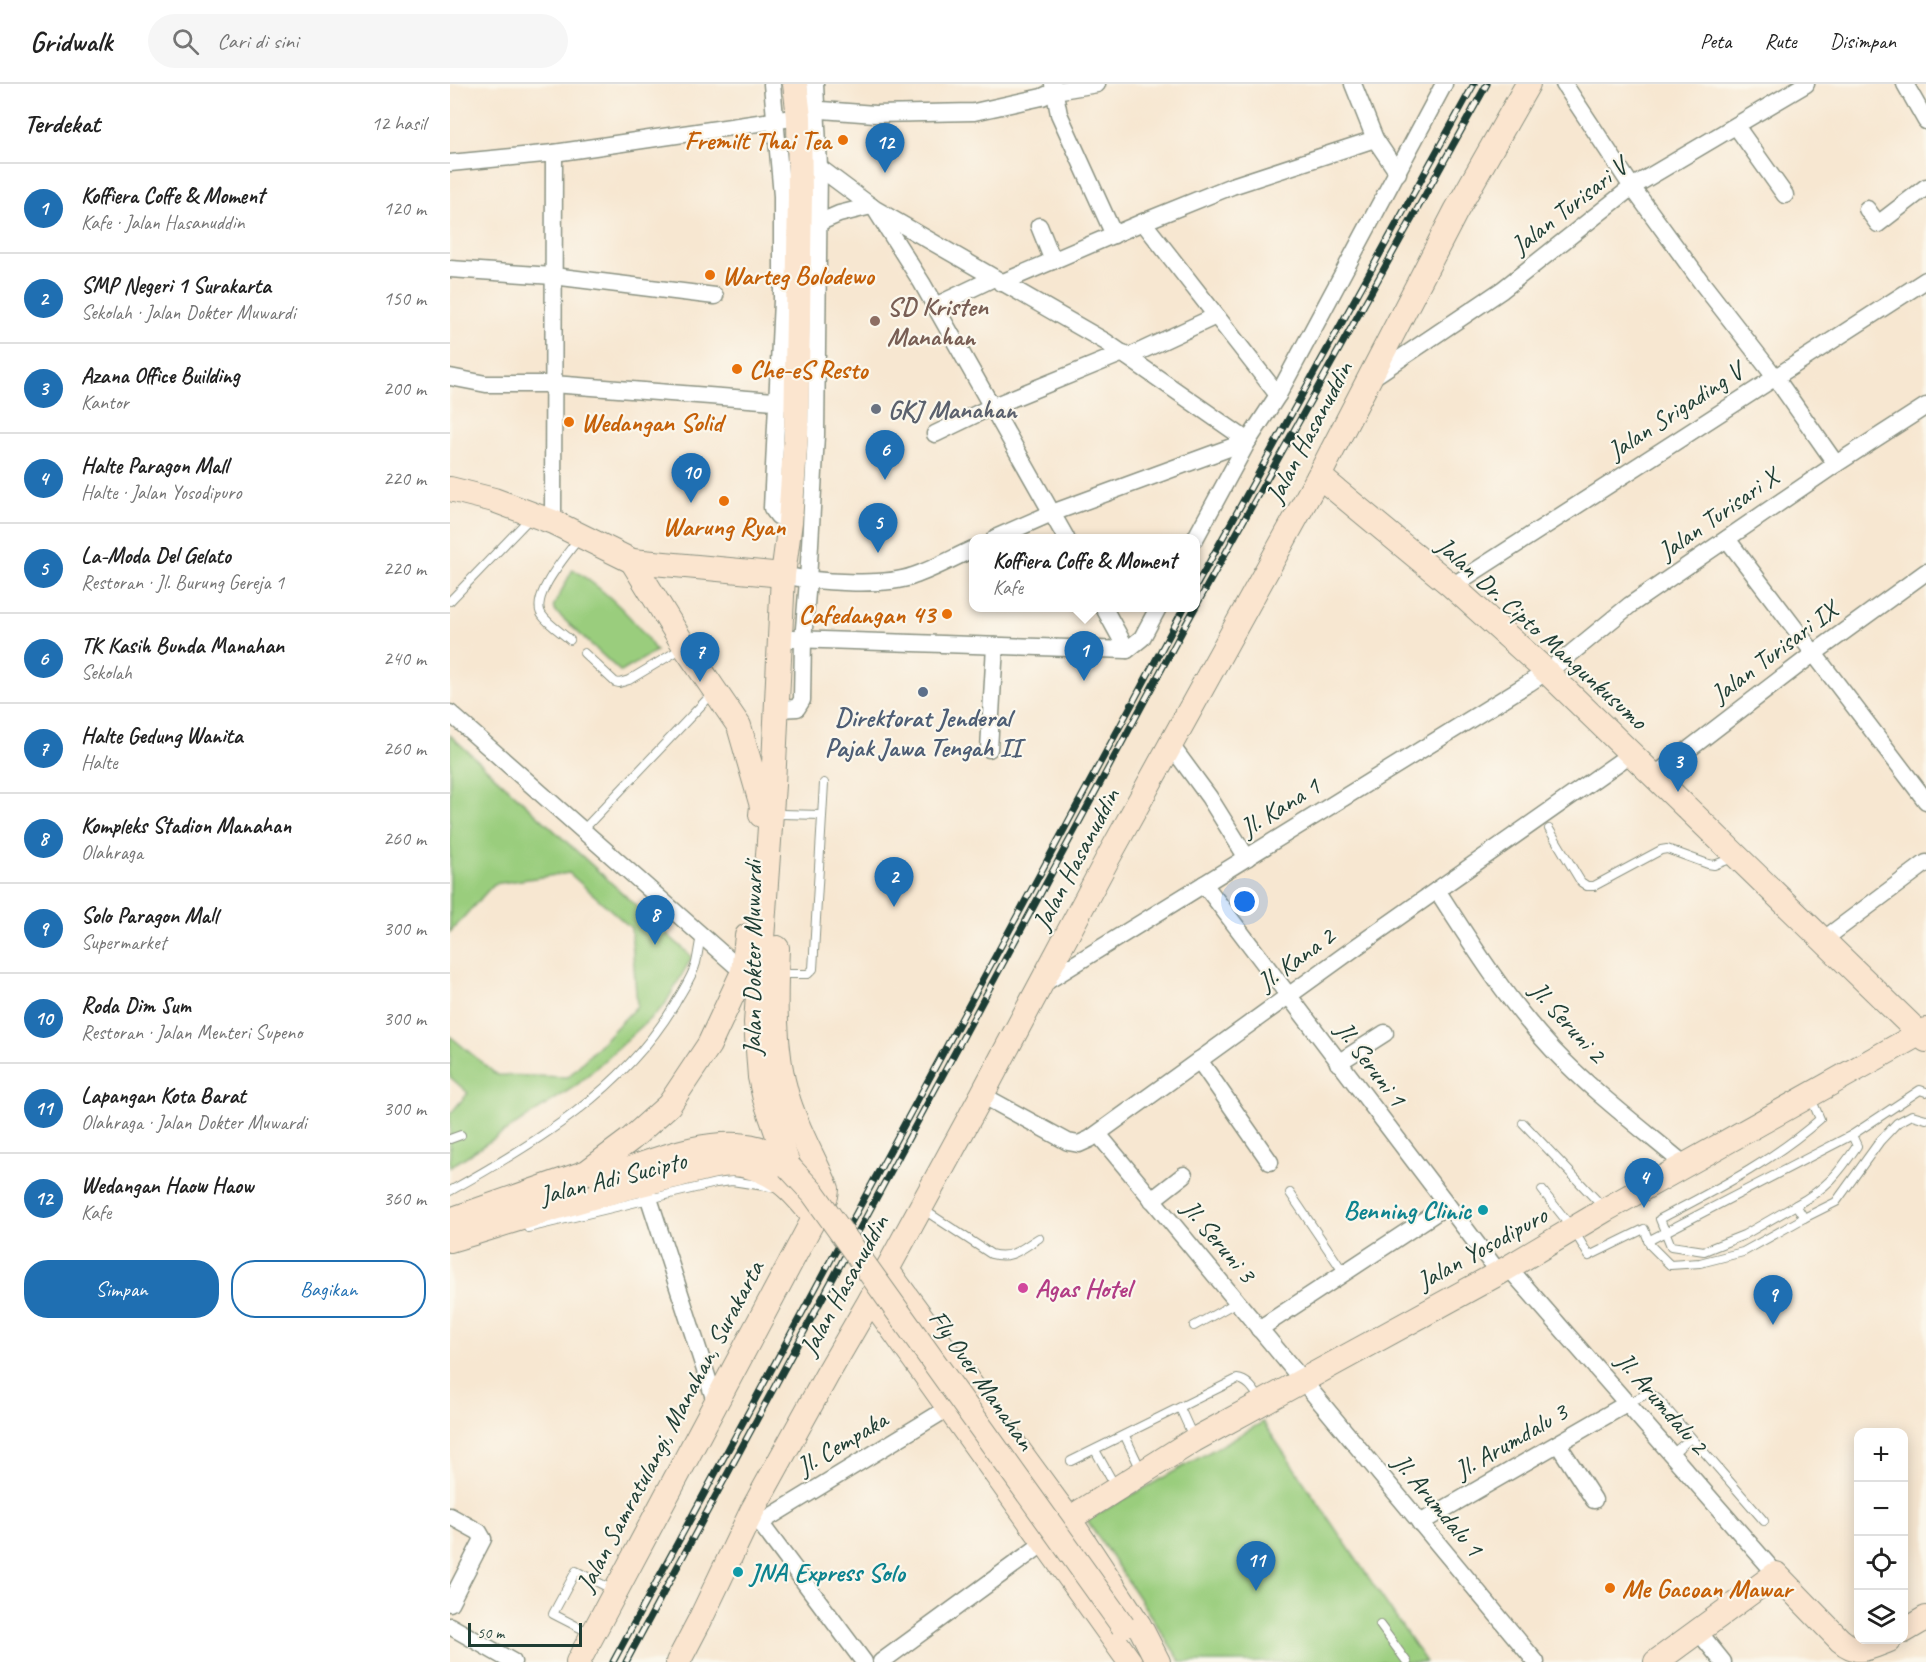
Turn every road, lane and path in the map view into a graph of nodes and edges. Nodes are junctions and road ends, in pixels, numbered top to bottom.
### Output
1 (772, 84) edge
2 (795, 84) edge
3 (815, 84) edge
4 (1097, 84) edge
5 (1353, 84) edge
6 (1444, 84) edge
7 (1528, 84) edge
8 (1564, 84) edge
9 (1905, 84) edge
10 (1799, 86) edge
11 (1054, 88) edge
12 (805, 112) junction
13 (774, 120) junction
14 (1926, 121) edge
15 (1736, 126) junction
16 (1375, 139) junction
17 (800, 152) junction
18 (554, 153) junction
19 (450, 163) edge
20 (819, 167) junction
21 (1398, 173) junction
22 (1632, 187) junction
23 (1926, 187) edge
24 (1785, 195) dead end
25 (791, 196) junction
26 (873, 207) junction
27 (1867, 209) dead end
28 (1143, 222) junction
29 (1039, 226) dead end
30 (800, 232) junction
31 (1114, 235) junction
32 (1053, 261) junction
33 (450, 269) edge
34 (554, 276) junction
35 (1926, 280) edge
36 (998, 281) junction
37 (715, 296) dead end
38 (935, 306) junction
39 (1216, 316) junction
40 (1126, 355) junction
41 (798, 367) junction
42 (450, 377) edge
43 (1774, 377) junction
44 (1370, 380) junction
45 (553, 384) junction
46 (1278, 395) junction
47 (787, 402) junction
48 (1926, 406) edge
49 (991, 407) junction
50 (806, 434) junction
51 (934, 434) dead end
52 (1248, 441) junction
53 (1836, 464) junction
54 (784, 471) junction
55 (1319, 476) junction
56 (450, 489) edge
57 (1052, 513) junction
58 (543, 518) junction
59 (1004, 534) edge
60 (1064, 534) edge
61 (1198, 534) edge
62 (581, 536) junction
63 (1726, 539) junction
64 (969, 551) edge
65 (632, 561) junction
66 (1926, 572) edge
67 (783, 575) junction
68 (808, 581) junction
69 (1452, 586) junction
70 (450, 601) edge
71 (1106, 612) edge
72 (1156, 612) edge
73 (791, 639) junction
74 (570, 640) dead end
75 (995, 646) junction
76 (685, 647) junction
77 (1127, 650) junction
78 (584, 653) dead end
79 (1813, 654) junction
80 (1546, 671) junction
81 (715, 691) junction
82 (450, 713) edge
83 (1170, 744) junction
84 (989, 749) dead end
85 (1632, 753) junction
86 (1654, 776) junction
87 (824, 783) dead end
88 (773, 785) junction
89 (1926, 801) edge
90 (782, 814) junction
91 (822, 815) junction
92 (1549, 829) dead end
93 (582, 831) junction
94 (1737, 857) junction
95 (1246, 858) junction
96 (1926, 863) edge
97 (1204, 884) junction
98 (1437, 890) junction
99 (701, 936) junction
100 (1823, 940) junction
101 (743, 972) junction
102 (776, 974) junction
103 (1041, 985) junction
104 (1287, 996) junction
105 (1385, 1033) dead end
106 (1924, 1035) edge
107 (1199, 1060) junction
108 (1338, 1063) junction
109 (1926, 1092) edge
110 (982, 1095) junction
111 (1811, 1099) junction
112 (1926, 1119) edge
113 (1523, 1123) dead end
114 (1098, 1134) junction
115 (460, 1135) dead end
116 (1852, 1135) junction
117 (450, 1140) edge
118 (1270, 1162) dead end
119 (1685, 1165) junction
120 (1184, 1175) dead end
121 (790, 1178) junction
122 (1542, 1190) dead end
123 (450, 1191) edge
124 (647, 1191) junction
125 (1290, 1193) dead end
126 (826, 1196) joint
127 (1152, 1200) junction
128 (1796, 1205) junction
129 (1446, 1206) junction
130 (920, 1208) junction
131 (1605, 1210) junction
132 (559, 1214) junction
133 (814, 1217) junction
134 (1804, 1218) junction
135 (450, 1220) edge
136 (1573, 1229) junction
137 (450, 1230) edge
138 (516, 1231) dead end
139 (1665, 1234) junction
140 (493, 1237) dead end
141 (1039, 1238) dead end
142 (450, 1240) edge
143 (1648, 1241) junction
144 (450, 1249) edge
145 (887, 1270) junction
146 (1503, 1270) junction
147 (1344, 1273) junction
148 (872, 1299) junction
149 (1237, 1302) junction
150 (1194, 1326) dead end
151 (1259, 1329) junction
152 (1301, 1380) junction
153 (1262, 1402) junction
154 (1628, 1403) junction
155 (716, 1404) junction
156 (950, 1407) junction
157 (1180, 1408) junction
158 (1125, 1436) junction
159 (1691, 1438) junction
160 (1194, 1440) junction
161 (1558, 1444) junction
162 (1095, 1450) junction
163 (1672, 1454) junction
164 (1071, 1461) dead end
165 (1142, 1473) junction
166 (1116, 1489) junction
167 (1594, 1500) dead end
168 (450, 1516) edge
169 (756, 1517) junction
170 (1069, 1519) junction
171 (1764, 1521) dead end
172 (1420, 1523) junction
173 (1045, 1542) junction
174 (1776, 1574) junction
175 (615, 1591) junction
176 (450, 1604) edge
177 (1926, 1618) edge
178 (1380, 1625) dead end
179 (450, 1626) edge
180 (1908, 1629) edge
181 (1698, 1631) junction
182 (592, 1635) junction
183 (1879, 1644) edge
184 (1851, 1655) edge
185 (1142, 1660) edge
186 (513, 1662) edge
187 (578, 1662) edge
188 (678, 1662) edge
189 (864, 1662) edge
190 (881, 1662) edge
191 (1407, 1662) edge
192 (1536, 1662) edge
193 (1656, 1662) edge
194 (1723, 1662) edge

1 - 13 street
2 - 12 main road, Fly Over Manahan
3 - 12 street
4 - 11 street
5 - 16 street
6 - 21 street
7 - 44 main road, Jalan Hasanuddin
8 - 22 street
9 - 14 street
10 - 15 street, Jalan Turisari V
11 - 12 street
11 - 31 street
12 - 13 street
12 - 17 main road, Fly Over Manahan
12 - 20 street
13 - 18 street
13 - 25 street
15 - 22 street, Jalan Turisari V
15 - 24 street
16 - 21 street
16 - 28 street
17 - 20 street
17 - 25 main road, Fly Over Manahan
18 - 19 street
18 - 34 street
20 - 26 street
20 - 30 street
21 - 46 street
22 - 43 street
22 - 44 street, Jalan Turisari V
23 - 27 street
25 - 30 main road, Fly Over Manahan
26 - 30 street
26 - 36 street
26 - 38 street
28 - 31 street
28 - 39 street
29 - 32 street
30 - 41 street
30 - 41 main road, Fly Over Manahan
31 - 32 street
32 - 36 street
33 - 34 street
34 - 37 street
34 - 45 street
35 - 43 street, Jalan Srigading V
36 - 38 street
36 - 40 street
38 - 49 street
39 - 40 street
39 - 46 street
40 - 49 street
40 - 52 street
41 - 47 main road, Fly Over Manahan
41 - 50 street
42 - 45 street
43 - 53 street
43 - 69 street, Jalan Srigading V
44 - 55 main road, Jalan Hasanuddin
45 - 47 street
45 - 58 street
46 - 52 street
47 - 50 main road, Fly Over Manahan
47 - 54 street
48 - 53 street, Jalan Turisari X
49 - 51 street
49 - 57 street
50 - 54 main road, Fly Over Manahan
50 - 68 street
52 - 57 street
52 - 61 street
53 - 63 street, Jalan Turisari X
54 - 67 main road, Fly Over Manahan
55 - 69 main road, Jalan Dr. Cipto Mangunkusumo
55 - 83 main road, Jalan Hasanuddin
56 - 58 main road
57 - 59 street
57 - 60 street
58 - 62 main road
58 - 70 lane
62 - 65 main road
62 - 74 lane
63 - 79 street
63 - 80 street, Jalan Turisari X
64 - 68 street
65 - 67 main road
65 - 76 main road, Jalan Adi Sucipto
66 - 79 street, Jalan Turisari IX
67 - 68 street
67 - 73 main road, Fly Over Manahan
68 - 73 street
69 - 80 main road, Jalan Dr. Cipto Mangunkusumo
71 - 77 street
72 - 77 street
73 - 75 street
73 - 88 main road, Fly Over Manahan
75 - 77 street
75 - 84 street
76 - 78 lane
76 - 81 main road, Jalan Adi Sucipto
79 - 86 street, Jalan Turisari IX
79 - 89 street
80 - 85 main road, Jalan Dr. Cipto Mangunkusumo
80 - 95 street, Jl. Kana 1
81 - 93 lane
81 - 101 main road, Jalan Adi Sucipto
82 - 93 street
83 - 95 street
83 - 103 main road, Jalan Hasanuddin
85 - 86 main road, Jalan Dr. Cipto Mangunkusumo
85 - 98 street, Jl. Kana 2
86 - 94 main road, Jalan Dr. Cipto Mangunkusumo
87 - 91 lane
88 - 90 main road, Jalan Dokter Muwardi
88 - 121 main road, Fly Over Manahan
90 - 91 lane
90 - 102 main road, Jalan Dokter Muwardi
91 - 102 lane
92 - 94 lane
93 - 99 street
94 - 100 main road, Jalan Dr. Cipto Mangunkusumo
95 - 97 street, Jl. Kana 1
96 - 100 street
97 - 103 street, Jl. Kana 1
97 - 104 street, Jl. Seruni 1
98 - 104 street, Jl. Kana 2
98 - 119 street, Jl. Seruni 2
99 - 101 street
99 - 123 lane, Jalan Adi Sucipto
100 - 106 main road, Jalan Dr. Cipto Mangunkusumo
101 - 135 main road, Jalan Adi Sucipto
102 - 126 main road, Jalan Dokter Muwardi
103 - 110 main road, Jalan Hasanuddin
104 - 107 street, Jl. Kana 2
104 - 108 street, Jl. Seruni 1
105 - 108 street
106 - 111 main road, Jalan Yosodipuro
107 - 114 street, Jl. Kana 2
107 - 118 street
108 - 129 street, Jl. Seruni 1
109 - 116 lane
110 - 114 street, Jl. Kana 2
110 - 130 main road, Jalan Hasanuddin
111 - 119 main road, Jalan Yosodipuro
111 - 139 lane
112 - 134 lane
113 - 131 lane
114 - 127 street, Jl. Seruni 3
115 - 117 lane
116 - 128 lane
116 - 139 lane
119 - 131 main road, Jalan Yosodipuro
120 - 127 street
121 - 124 lane, Jalan Adi Sucipto
121 - 124 main road, Jalan Adi Sucipto
121 - 133 main road
121 - 137 main road, Fly Over Manahan
121 - 185 main road, Fly Over Manahan, bridge
122 - 136 lane
124 - 132 main road, Jalan Adi Sucipto
124 - 155 street
125 - 147 lane
126 - 133 main road, Jalan Samratulangi, Manahan, Surakarta
127 - 149 street, Jl. Seruni 3
128 - 134 lane
128 - 139 lane
129 - 146 street, Jl. Seruni 1
129 - 147 street
130 - 141 lane
130 - 145 main road, Jalan Hasanuddin
131 - 136 main road, Jalan Yosodipuro
132 - 138 lane, Jalan Adi Sucipto
132 - 142 main road, Jalan Adi Sucipto
133 - 155 main road, Jalan Samratulangi, Manahan, Surakarta
134 - 143 lane
136 - 143 lane
136 - 146 main road, Jalan Yosodipuro
139 - 143 lane
140 - 144 lane
145 - 148 main road, Jalan Hasanuddin
145 - 170 main road
146 - 152 main road, Jalan Yosodipuro
146 - 154 street, Jl. Arumdalu 2
147 - 151 street
148 - 156 main road
148 - 169 main road, Jalan Hasanuddin
149 - 150 lane
149 - 151 street, Jl. Seruni 3
151 - 152 street, Jl. Seruni 3
152 - 153 main road, Jalan Yosodipuro
152 - 172 street, Jl. Arumdalu 1
153 - 157 lane
153 - 160 main road, Jalan Yosodipuro
154 - 159 lane
154 - 161 street, Jl. Arumdalu 3
154 - 163 street, Jl. Arumdalu 2
155 - 175 main road, Jalan Samratulangi, Manahan, Surakarta
156 - 169 street, Jl. Cempaka
156 - 173 main road
157 - 158 lane
157 - 160 lane
158 - 162 lane
158 - 165 lane
159 - 163 lane
159 - 171 lane
160 - 165 main road, Jalan Yosodipuro
161 - 167 street
161 - 172 street, Jl. Arumdalu 3
162 - 164 lane
162 - 166 lane
163 - 174 street, Jl. Arumdalu 2
165 - 166 main road, Jalan Yosodipuro
166 - 170 main road, Jalan Yosodipuro
168 - 176 street
169 - 188 main road, Jalan Hasanuddin
169 - 189 street
170 - 185 main road
172 - 192 street, Jl. Arumdalu 1
173 - 185 main road
173 - 190 street
174 - 181 main road
174 - 184 main road
175 - 182 main road, Jalan Samratulangi, Manahan, Surakarta
175 - 182 lane
177 - 180 main road
178 - 191 lane
179 - 186 street
181 - 193 main road
181 - 194 street
182 - 187 main road, Jalan Samratulangi, Manahan, Surakarta
183 - 184 main road

